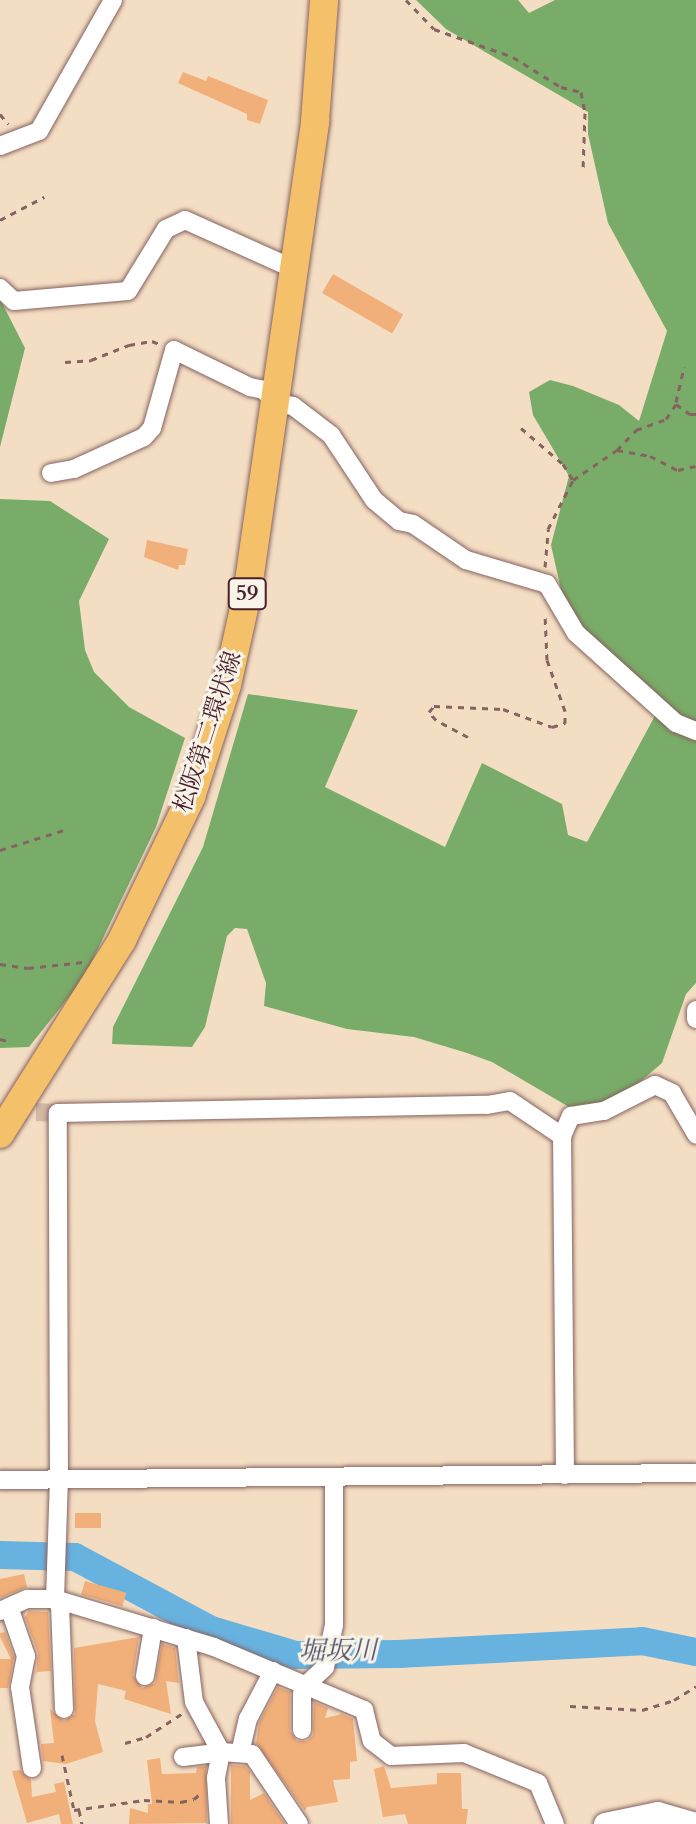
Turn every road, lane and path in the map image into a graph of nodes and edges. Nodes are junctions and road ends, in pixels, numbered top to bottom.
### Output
1 (113, 0) edge
2 (324, 0) edge
3 (406, 0) edge
4 (0, 146) edge
5 (583, 169) dead end
6 (44, 197) dead end
7 (0, 220) edge
8 (294, 269) junction
9 (0, 288) edge
10 (174, 350) junction
11 (65, 362) dead end
12 (684, 367) dead end
13 (275, 403) junction
14 (676, 404) dead end
15 (521, 428) dead end
16 (617, 450) dead end
17 (696, 466) edge
18 (51, 473) dead end
19 (573, 480) dead end
20 (696, 731) edge
21 (67, 829) dead end
22 (0, 850) edge
23 (89, 961) dead end
24 (0, 964) edge
25 (696, 1010) edge
26 (696, 1019) edge
27 (0, 1039) edge
28 (7, 1041) dead end
29 (0, 1134) edge
30 (696, 1134) edge
31 (562, 1136) junction
32 (696, 1473) edge
33 (565, 1475) junction
34 (334, 1479) junction
35 (0, 1480) edge
36 (59, 1480) junction
37 (55, 1599) junction
38 (4, 1609) edge
39 (153, 1628) junction
40 (186, 1638) junction
41 (273, 1671) junction
42 (145, 1676) dead end
43 (306, 1685) junction
44 (696, 1686) edge
45 (194, 1702) junction
46 (570, 1706) dead end
47 (64, 1709) dead end
48 (302, 1730) dead end
49 (125, 1743) dead end
50 (221, 1752) junction
51 (240, 1753) junction
52 (62, 1755) dead end
53 (183, 1757) dead end
54 (32, 1768) dead end
55 (216, 1778) junction
56 (79, 1810) junction
57 (82, 1824) edge
58 (219, 1824) edge
59 (299, 1824) edge
60 (555, 1824) edge
61 (605, 1824) edge
62 (696, 1824) edge

1 - 4 street
2 - 8 main road, 松阪第二環状線 / 59
3 - 5 path
6 - 7 path
8 - 9 street
8 - 13 main road, 松阪第二環状線 / 59
10 - 11 path
10 - 13 street
10 - 18 street
12 - 14 path
13 - 20 street
13 - 29 main road, 松阪第二環状線 / 59
15 - 19 path
16 - 17 path
21 - 22 path
23 - 24 path
25 - 26 street
27 - 28 path
30 - 31 street
31 - 33 street
31 - 36 street
32 - 33 street
33 - 34 street
34 - 36 street
34 - 43 street
35 - 36 street
36 - 37 street
37 - 38 street
37 - 39 street
37 - 47 street
38 - 54 street
39 - 40 street
39 - 42 street
40 - 41 street
40 - 45 street
41 - 43 street
41 - 51 street
43 - 48 street
43 - 60 street
44 - 46 path
45 - 49 path
45 - 50 street
50 - 51 street
50 - 53 street
50 - 55 street
51 - 59 street
52 - 56 path
55 - 56 path
55 - 58 street
56 - 57 path
61 - 62 street

